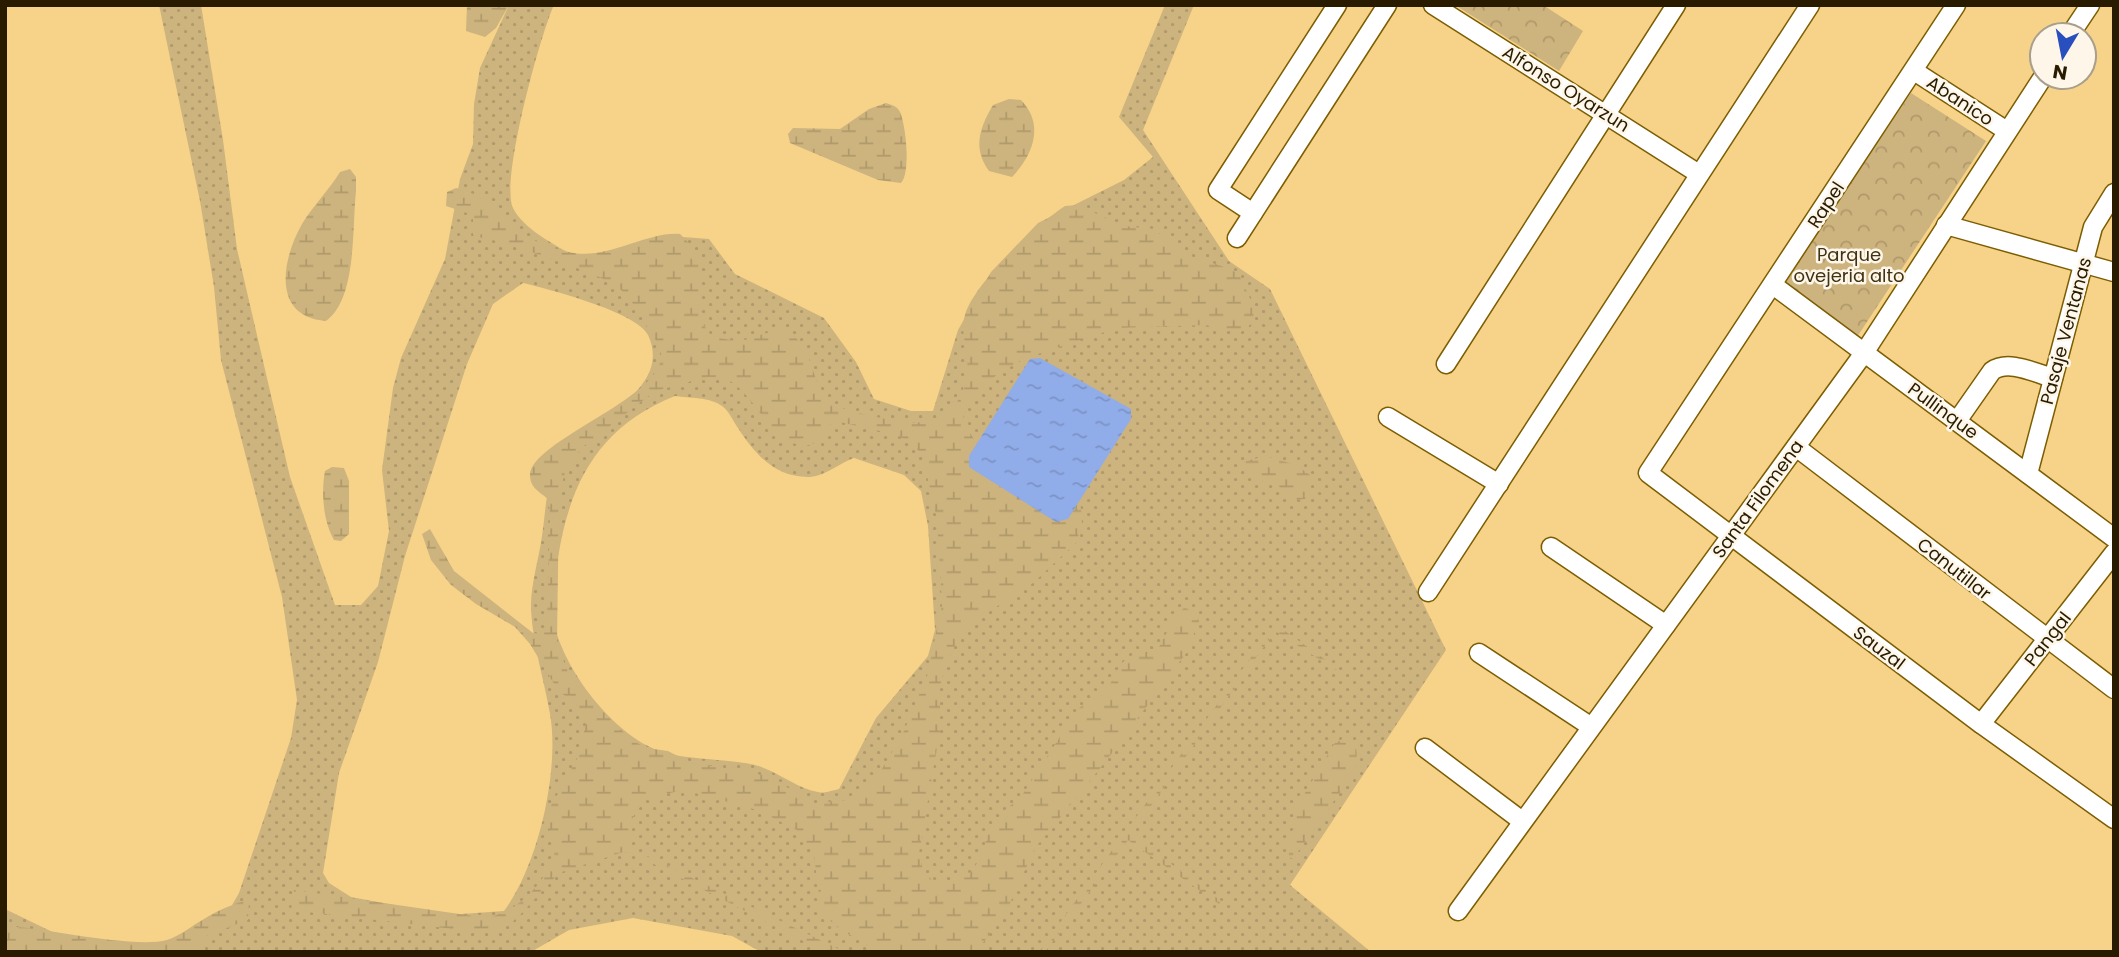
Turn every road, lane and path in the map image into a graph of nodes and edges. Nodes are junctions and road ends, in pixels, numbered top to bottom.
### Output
1 (1337, 5) edge
2 (1387, 5) edge
3 (1433, 5) edge
4 (1676, 5) edge
5 (1810, 5) edge
6 (1956, 5) edge
7 (2090, 5) edge
8 (2079, 21) edge
9 (1914, 71) junction
10 (2034, 91) edge
11 (1607, 114) junction
12 (2007, 131) junction
13 (1699, 174) junction
14 (2114, 193) edge
15 (1253, 213) junction
16 (1946, 225) junction
17 (1237, 238) dead end
18 (2083, 263) junction
19 (2114, 272) edge
20 (1773, 285) junction
21 (1864, 353) junction
22 (1446, 364) dead end
23 (2053, 378) junction
24 (1388, 417) dead end
25 (1957, 421) junction
26 (1796, 447) junction
27 (1648, 473) joint
28 (2028, 474) junction
29 (1499, 484) junction
30 (1730, 537) junction
31 (2114, 538) edge
32 (1551, 547) dead end
33 (2114, 553) edge
34 (1428, 592) dead end
35 (1666, 625) junction
36 (2047, 641) junction
37 (1479, 653) dead end
38 (2114, 689) edge
39 (1981, 724) junction
40 (1590, 726) junction
41 (1425, 748) dead end
42 (2114, 819) edge
43 (1522, 821) junction
44 (1458, 911) dead end

1 - 15 street
2 - 15 street
3 - 11 street, Alfonso Oyarzun
4 - 11 street
5 - 13 street
6 - 9 street, Rapel
7 - 8 street
9 - 12 street, Abanico
9 - 20 street, Rapel
10 - 12 street, Santa Filomena
11 - 13 street, Alfonso Oyarzun
11 - 22 street
12 - 16 street, Santa Filomena
13 - 29 street
14 - 18 street, Pasaje Ventanas
15 - 17 street
16 - 18 street
16 - 21 street, Santa Filomena
18 - 19 street
18 - 23 street, Pasaje Ventanas
20 - 21 street, Pullinque
20 - 27 street, Rapel
21 - 25 street, Pullinque
21 - 26 street, Santa Filomena
23 - 25 street
23 - 28 street, Pasaje Ventanas
24 - 29 street
25 - 28 street, Pullinque
26 - 30 street, Santa Filomena
26 - 36 street, Canutillar
27 - 30 street, Sauzal
28 - 31 street, Pullinque
29 - 34 street
30 - 35 street, Santa Filomena
30 - 39 street, Sauzal
32 - 35 street
33 - 36 street, Pangal
35 - 40 street, Santa Filomena
36 - 38 street, Canutillar
36 - 39 street, Pangal
37 - 40 street
39 - 42 street, Sauzal
40 - 43 street, Santa Filomena
41 - 43 street
43 - 44 street, Santa Filomena

